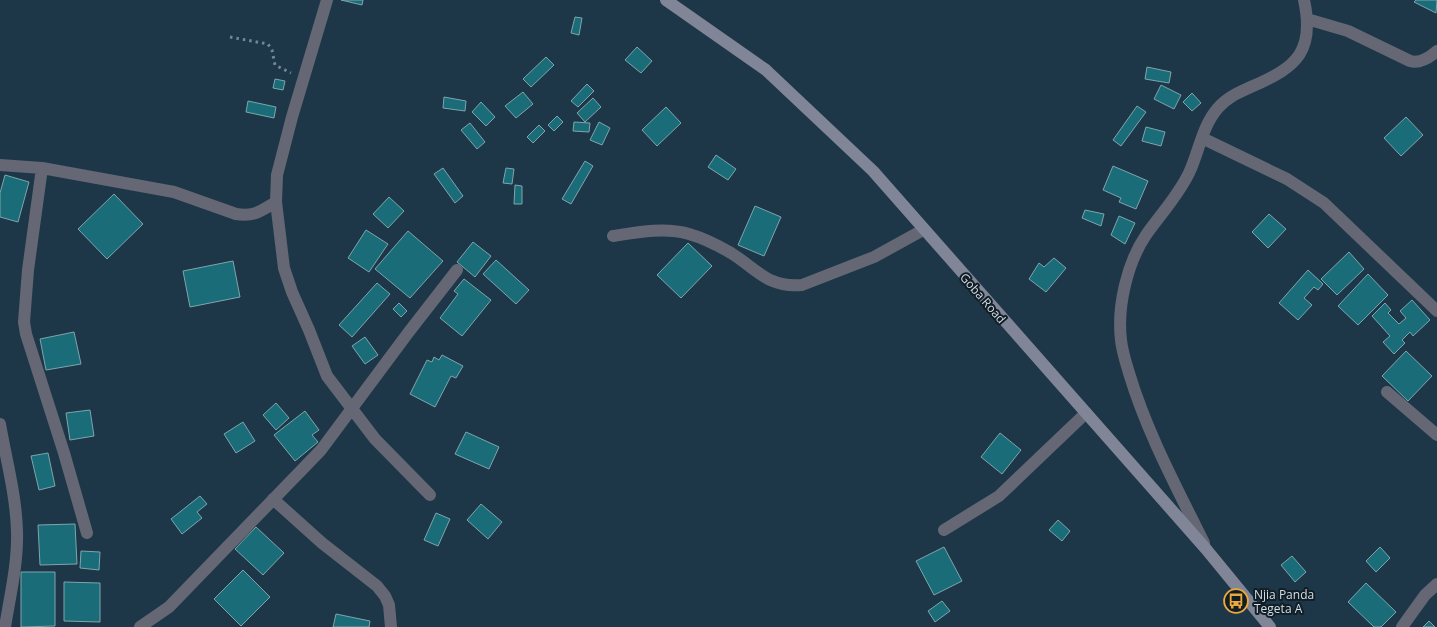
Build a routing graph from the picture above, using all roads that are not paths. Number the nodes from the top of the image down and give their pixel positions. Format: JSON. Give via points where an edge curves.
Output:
{"nodes":[{"id":1,"x":327,"y":0,"type":"edge"},
{"id":2,"x":666,"y":0,"type":"edge"},
{"id":3,"x":1304,"y":0,"type":"edge"},
{"id":4,"x":1308,"y":19,"type":"junction"},
{"id":5,"x":1437,"y":51,"type":"edge"},
{"id":6,"x":1202,"y":138,"type":"junction"},
{"id":7,"x":0,"y":165,"type":"edge"},
{"id":8,"x":42,"y":168,"type":"junction"},
{"id":9,"x":276,"y":202,"type":"junction"},
{"id":10,"x":923,"y":230,"type":"junction"},
{"id":11,"x":613,"y":236,"type":"dead end"},
{"id":12,"x":457,"y":270,"type":"dead end"},
{"id":13,"x":1437,"y":311,"type":"edge"},
{"id":14,"x":1387,"y":392,"type":"dead end"},
{"id":15,"x":352,"y":410,"type":"junction"},
{"id":16,"x":1086,"y":413,"type":"junction"},
{"id":17,"x":0,"y":424,"type":"edge"},
{"id":18,"x":1437,"y":435,"type":"edge"},
{"id":19,"x":430,"y":495,"type":"dead end"},
{"id":20,"x":273,"y":499,"type":"junction"},
{"id":21,"x":944,"y":530,"type":"dead end"},
{"id":22,"x":87,"y":533,"type":"dead end"},
{"id":23,"x":1206,"y":549,"type":"junction"},
{"id":24,"x":1437,"y":584,"type":"edge"},
{"id":25,"x":1267,"y":626,"type":"edge"},
{"id":26,"x":5,"y":627,"type":"edge"},
{"id":27,"x":140,"y":627,"type":"edge"},
{"id":28,"x":390,"y":627,"type":"edge"},
{"id":29,"x":1402,"y":627,"type":"edge"}],
"edges":[{"from":1,"to":9,"type":"street","via":[[277,174]]},
{"from":2,"to":10,"type":"main road","name":"Goba Road","via":[[766,70],[873,171]]},
{"from":3,"to":4,"type":"street"},
{"from":4,"to":5,"type":"street","via":[[1348,31],[1410,61],[1418,62]]},
{"from":4,"to":6,"type":"street","via":[[1302,51],[1297,59],[1278,75],[1223,102],[1213,114]]},
{"from":6,"to":13,"type":"street","via":[[1287,179],[1324,203]]},
{"from":6,"to":23,"type":"street","via":[[1181,188],[1134,256],[1126,284],[1120,330],[1135,394]]},
{"from":7,"to":8,"type":"street"},
{"from":8,"to":9,"type":"street","via":[[174,192],[246,216]]},
{"from":8,"to":22,"type":"street","via":[[24,322]]},
{"from":9,"to":15,"type":"street","via":[[284,268],[292,292],[327,376]]},
{"from":10,"to":11,"type":"street","via":[[874,257],[802,285],[791,286],[772,281],[730,252],[689,234],[666,231]]},
{"from":10,"to":16,"type":"main road","name":"Goba Road"},
{"from":12,"to":15,"type":"street"},
{"from":14,"to":18,"type":"street"},
{"from":15,"to":19,"type":"street","via":[[396,462]]},
{"from":15,"to":20,"type":"street","via":[[322,450]]},
{"from":16,"to":21,"type":"street","via":[[999,496]]},
{"from":16,"to":23,"type":"main road","name":"Goba Road"},
{"from":17,"to":26,"type":"street","via":[[17,532]]},
{"from":20,"to":27,"type":"street","via":[[169,606]]},
{"from":20,"to":28,"type":"street","via":[[377,586],[389,605]]},
{"from":23,"to":25,"type":"main road","name":"Goba Road"},
{"from":24,"to":29,"type":"street"}]}
